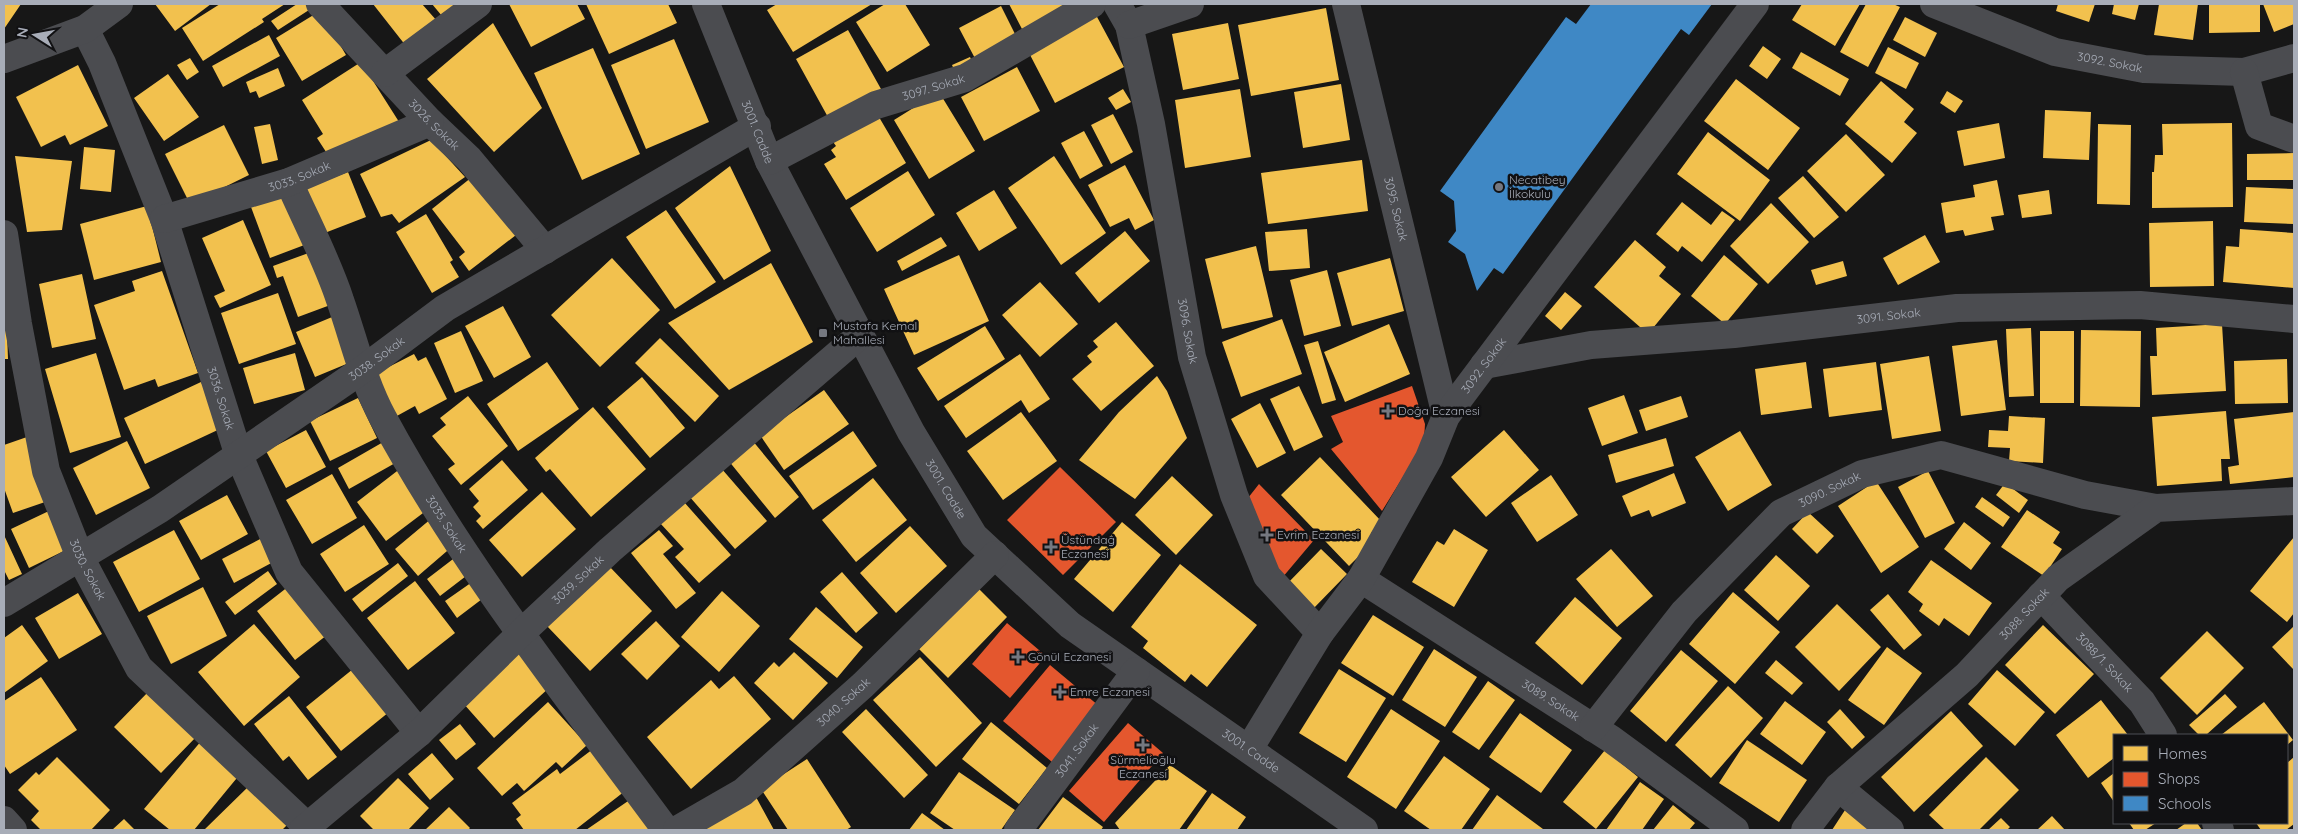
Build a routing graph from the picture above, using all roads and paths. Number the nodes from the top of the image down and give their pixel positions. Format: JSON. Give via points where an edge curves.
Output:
{"nodes":[{"id":1,"x":118,"y":4,"type":"edge"},
{"id":2,"x":320,"y":4,"type":"edge"},
{"id":3,"x":478,"y":4,"type":"edge"},
{"id":4,"x":706,"y":4,"type":"edge"},
{"id":5,"x":1092,"y":4,"type":"edge"},
{"id":6,"x":1190,"y":4,"type":"edge"},
{"id":7,"x":1346,"y":4,"type":"edge"},
{"id":8,"x":1756,"y":4,"type":"edge"},
{"id":9,"x":1934,"y":4,"type":"edge"},
{"id":10,"x":1123,"y":14,"type":"edge"},
{"id":11,"x":85,"y":29,"type":"junction"},
{"id":12,"x":2294,"y":58,"type":"edge"},
{"id":13,"x":4,"y":59,"type":"edge"},
{"id":14,"x":385,"y":72,"type":"junction"},
{"id":15,"x":2244,"y":72,"type":"junction"},
{"id":16,"x":430,"y":122,"type":"junction"},
{"id":17,"x":757,"y":126,"type":"junction"},
{"id":18,"x":2294,"y":139,"type":"edge"},
{"id":19,"x":770,"y":161,"type":"junction"},
{"id":20,"x":289,"y":182,"type":"junction"},
{"id":21,"x":164,"y":219,"type":"junction"},
{"id":22,"x":4,"y":234,"type":"edge"},
{"id":23,"x":544,"y":250,"type":"junction"},
{"id":24,"x":2294,"y":319,"type":"edge"},
{"id":25,"x":860,"y":334,"type":"junction"},
{"id":26,"x":1484,"y":365,"type":"junction"},
{"id":27,"x":362,"y":370,"type":"junction"},
{"id":28,"x":1446,"y":416,"type":"junction"},
{"id":29,"x":238,"y":453,"type":"junction"},
{"id":30,"x":2294,"y":500,"type":"edge"},
{"id":31,"x":2156,"y":508,"type":"junction"},
{"id":32,"x":995,"y":555,"type":"junction"},
{"id":33,"x":80,"y":557,"type":"junction"},
{"id":34,"x":1361,"y":580,"type":"junction"},
{"id":35,"x":2041,"y":596,"type":"junction"},
{"id":36,"x":4,"y":603,"type":"edge"},
{"id":37,"x":521,"y":633,"type":"junction"},
{"id":38,"x":1320,"y":633,"type":"junction"},
{"id":39,"x":1136,"y":671,"type":"junction"},
{"id":40,"x":1594,"y":728,"type":"junction"},
{"id":41,"x":419,"y":734,"type":"junction"},
{"id":42,"x":2162,"y":734,"type":"edge"},
{"id":43,"x":1249,"y":749,"type":"junction"},
{"id":44,"x":1838,"y":787,"type":"junction"},
{"id":45,"x":4,"y":820,"type":"edge"},
{"id":46,"x":307,"y":829,"type":"edge"},
{"id":47,"x":13,"y":830,"type":"edge"},
{"id":48,"x":666,"y":830,"type":"edge"},
{"id":49,"x":677,"y":830,"type":"edge"},
{"id":50,"x":1018,"y":830,"type":"edge"},
{"id":51,"x":1364,"y":830,"type":"edge"},
{"id":52,"x":1735,"y":830,"type":"edge"},
{"id":53,"x":1805,"y":830,"type":"edge"},
{"id":54,"x":1890,"y":830,"type":"edge"}],
"edges":[{"from":1,"to":11,"type":"street"},
{"from":2,"to":14,"type":"street","name":"3026. Sokak"},
{"from":3,"to":14,"type":"street"},
{"from":4,"to":17,"type":"street","name":"3001. Cadde"},
{"from":5,"to":19,"type":"street","name":"3097. Sokak","via":[[965,78],[876,105]]},
{"from":6,"to":10,"type":"street"},
{"from":7,"to":28,"type":"street","name":"3095. Sokak"},
{"from":8,"to":26,"type":"street","name":"3092. Sokak"},
{"from":9,"to":15,"type":"street","name":"3092. Sokak","via":[[2055,52],[2144,69]]},
{"from":10,"to":38,"type":"street","name":"3096. Sokak","via":[[1151,124],[1192,357],[1234,496],[1267,576]]},
{"from":11,"to":13,"type":"street"},
{"from":11,"to":21,"type":"street","name":"3036. Sokak","via":[[102,63]]},
{"from":12,"to":15,"type":"street","name":"3092. Sokak"},
{"from":14,"to":16,"type":"street","name":"3026. Sokak"},
{"from":15,"to":18,"type":"street","via":[[2259,126]]},
{"from":16,"to":20,"type":"street","name":"3033. Sokak"},
{"from":16,"to":23,"type":"street","name":"3026. Sokak","via":[[469,159]]},
{"from":17,"to":19,"type":"street","name":"3001. Cadde"},
{"from":17,"to":23,"type":"street","name":"3038. Sokak"},
{"from":19,"to":25,"type":"street","name":"3001. Cadde"},
{"from":20,"to":21,"type":"street","name":"3033. Sokak"},
{"from":20,"to":27,"type":"street","name":"3035. Sokak","via":[[340,298]]},
{"from":21,"to":29,"type":"street","name":"3036. Sokak"},
{"from":22,"to":33,"type":"street","name":"3030. Sokak","via":[[46,470]]},
{"from":23,"to":27,"type":"street","name":"3038. Sokak","via":[[445,308]]},
{"from":24,"to":26,"type":"street","name":"3091. Sokak","via":[[2140,305],[1957,308],[1734,334],[1591,345]]},
{"from":25,"to":32,"type":"street","name":"3001. Cadde","via":[[911,432],[974,536]]},
{"from":25,"to":37,"type":"street","name":"3039. Sokak","via":[[610,550]]},
{"from":26,"to":28,"type":"street","name":"3092. Sokak"},
{"from":27,"to":29,"type":"street","name":"3038. Sokak"},
{"from":27,"to":37,"type":"street","name":"3035. Sokak","via":[[382,416],[431,501]]},
{"from":28,"to":34,"type":"street","name":"3092. Sokak","via":[[1429,458]]},
{"from":29,"to":33,"type":"street","name":"3038. Sokak","via":[[160,509]]},
{"from":29,"to":41,"type":"street","name":"3036. Sokak","via":[[289,572]]},
{"from":30,"to":31,"type":"street"},
{"from":31,"to":35,"type":"street","name":"3088. Sokak","via":[[2058,578]]},
{"from":31,"to":40,"type":"street","name":"3090. Sokak","via":[[2085,496],[1941,455],[1862,474],[1781,513],[1684,612]]},
{"from":32,"to":39,"type":"street","name":"3001. Cadde","via":[[1070,625]]},
{"from":32,"to":49,"type":"street","name":"3040. Sokak","via":[[863,685],[743,792]]},
{"from":33,"to":36,"type":"street","name":"3038. Sokak"},
{"from":33,"to":46,"type":"street","name":"3030. Sokak","via":[[139,668]]},
{"from":34,"to":38,"type":"street","name":"3092. Sokak"},
{"from":34,"to":40,"type":"street","name":"3089. Sokak"},
{"from":35,"to":42,"type":"street","name":"3088/1. Sokak","via":[[2142,702]]},
{"from":35,"to":44,"type":"street","name":"3088. Sokak","via":[[1967,675]]},
{"from":37,"to":41,"type":"street","name":"3039. Sokak"},
{"from":37,"to":48,"type":"street","name":"3035. Sokak"},
{"from":38,"to":43,"type":"street","name":"3092. Sokak"},
{"from":39,"to":43,"type":"street","name":"3001. Cadde"},
{"from":39,"to":50,"type":"street","name":"3041. Sokak"},
{"from":40,"to":52,"type":"street","name":"3089. Sokak"},
{"from":41,"to":46,"type":"street","name":"3039. Sokak"},
{"from":43,"to":51,"type":"street","name":"3001. Cadde"},
{"from":44,"to":53,"type":"street","name":"3088. Sokak"},
{"from":44,"to":54,"type":"street"},
{"from":45,"to":47,"type":"street"}]}
